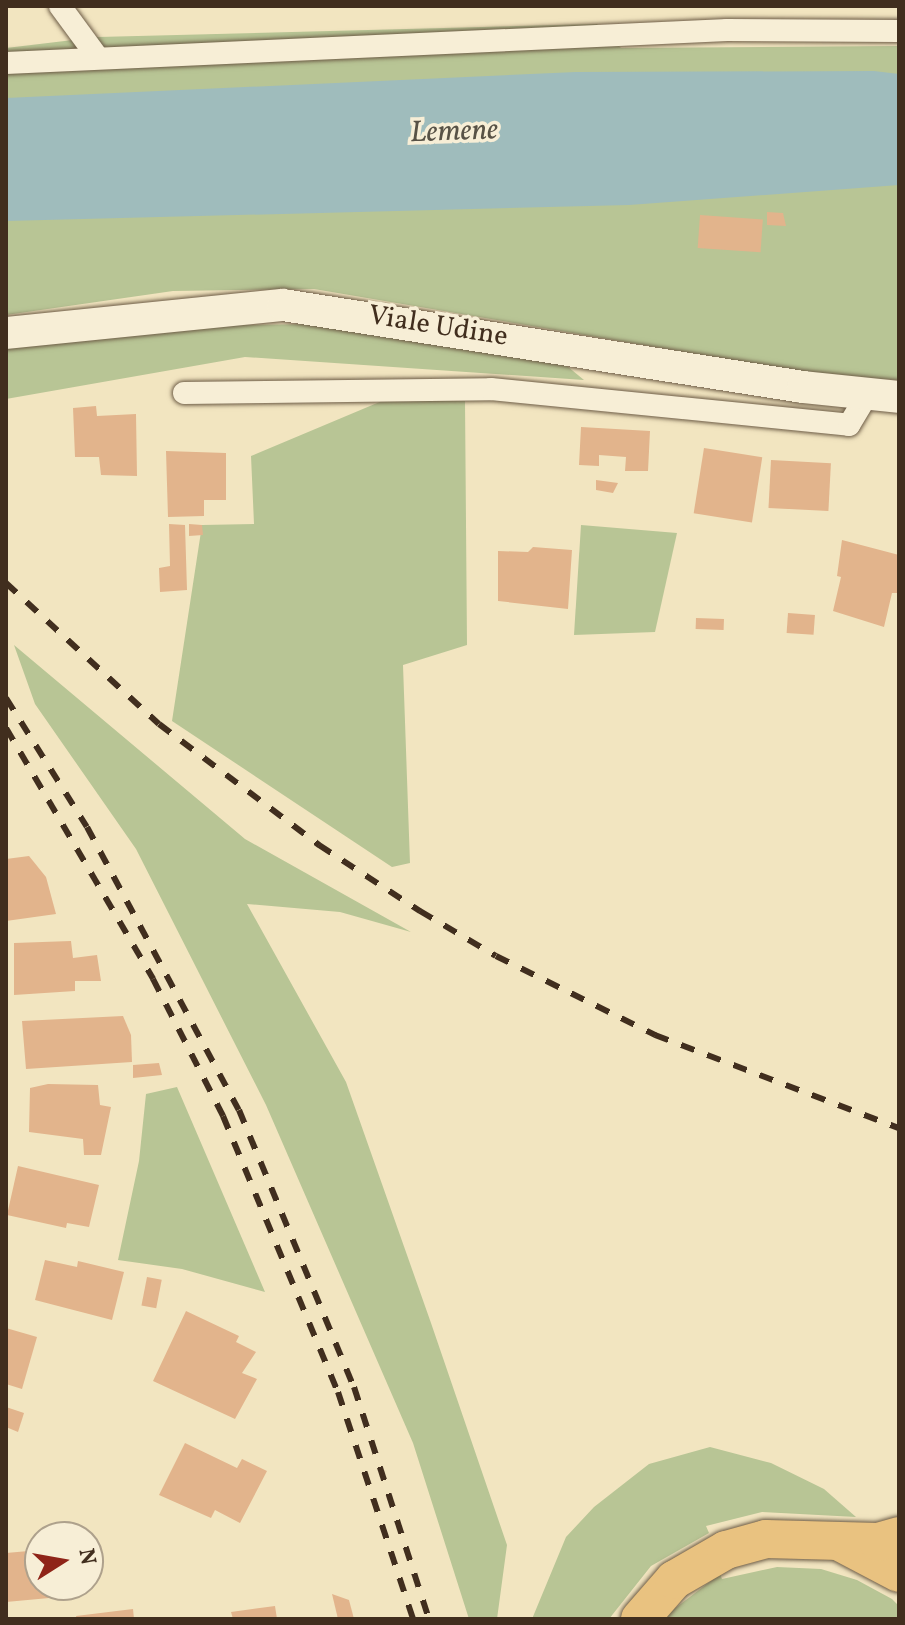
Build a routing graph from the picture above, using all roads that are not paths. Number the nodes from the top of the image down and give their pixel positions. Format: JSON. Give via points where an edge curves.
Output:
{"nodes":[{"id":1,"x":60,"y":6,"type":"edge"},
{"id":2,"x":899,"y":31,"type":"edge"},
{"id":3,"x":96,"y":55,"type":"junction"},
{"id":4,"x":6,"y":63,"type":"edge"},
{"id":5,"x":6,"y":333,"type":"edge"},
{"id":6,"x":184,"y":393,"type":"dead end"},
{"id":7,"x":877,"y":398,"type":"edge"},
{"id":8,"x":899,"y":414,"type":"edge"},
{"id":9,"x":899,"y":1536,"type":"edge"},
{"id":10,"x":839,"y":1542,"type":"junction"},
{"id":11,"x":899,"y":1573,"type":"edge"},
{"id":12,"x":640,"y":1619,"type":"edge"}],
"edges":[{"from":1,"to":3,"type":"street"},
{"from":2,"to":3,"type":"street","via":[[727,30]]},
{"from":3,"to":4,"type":"street"},
{"from":5,"to":7,"type":"main road","name":"Viale Udine","via":[[283,305]]},
{"from":6,"to":7,"type":"street","name":"Viale Udine","via":[[491,389],[849,425]]},
{"from":7,"to":8,"type":"main road","name":"Viale Udine"},
{"from":9,"to":10,"type":"highway"},
{"from":10,"to":11,"type":"highway"},
{"from":10,"to":12,"type":"highway","via":[[766,1539],[726,1550],[674,1580]]}]}
